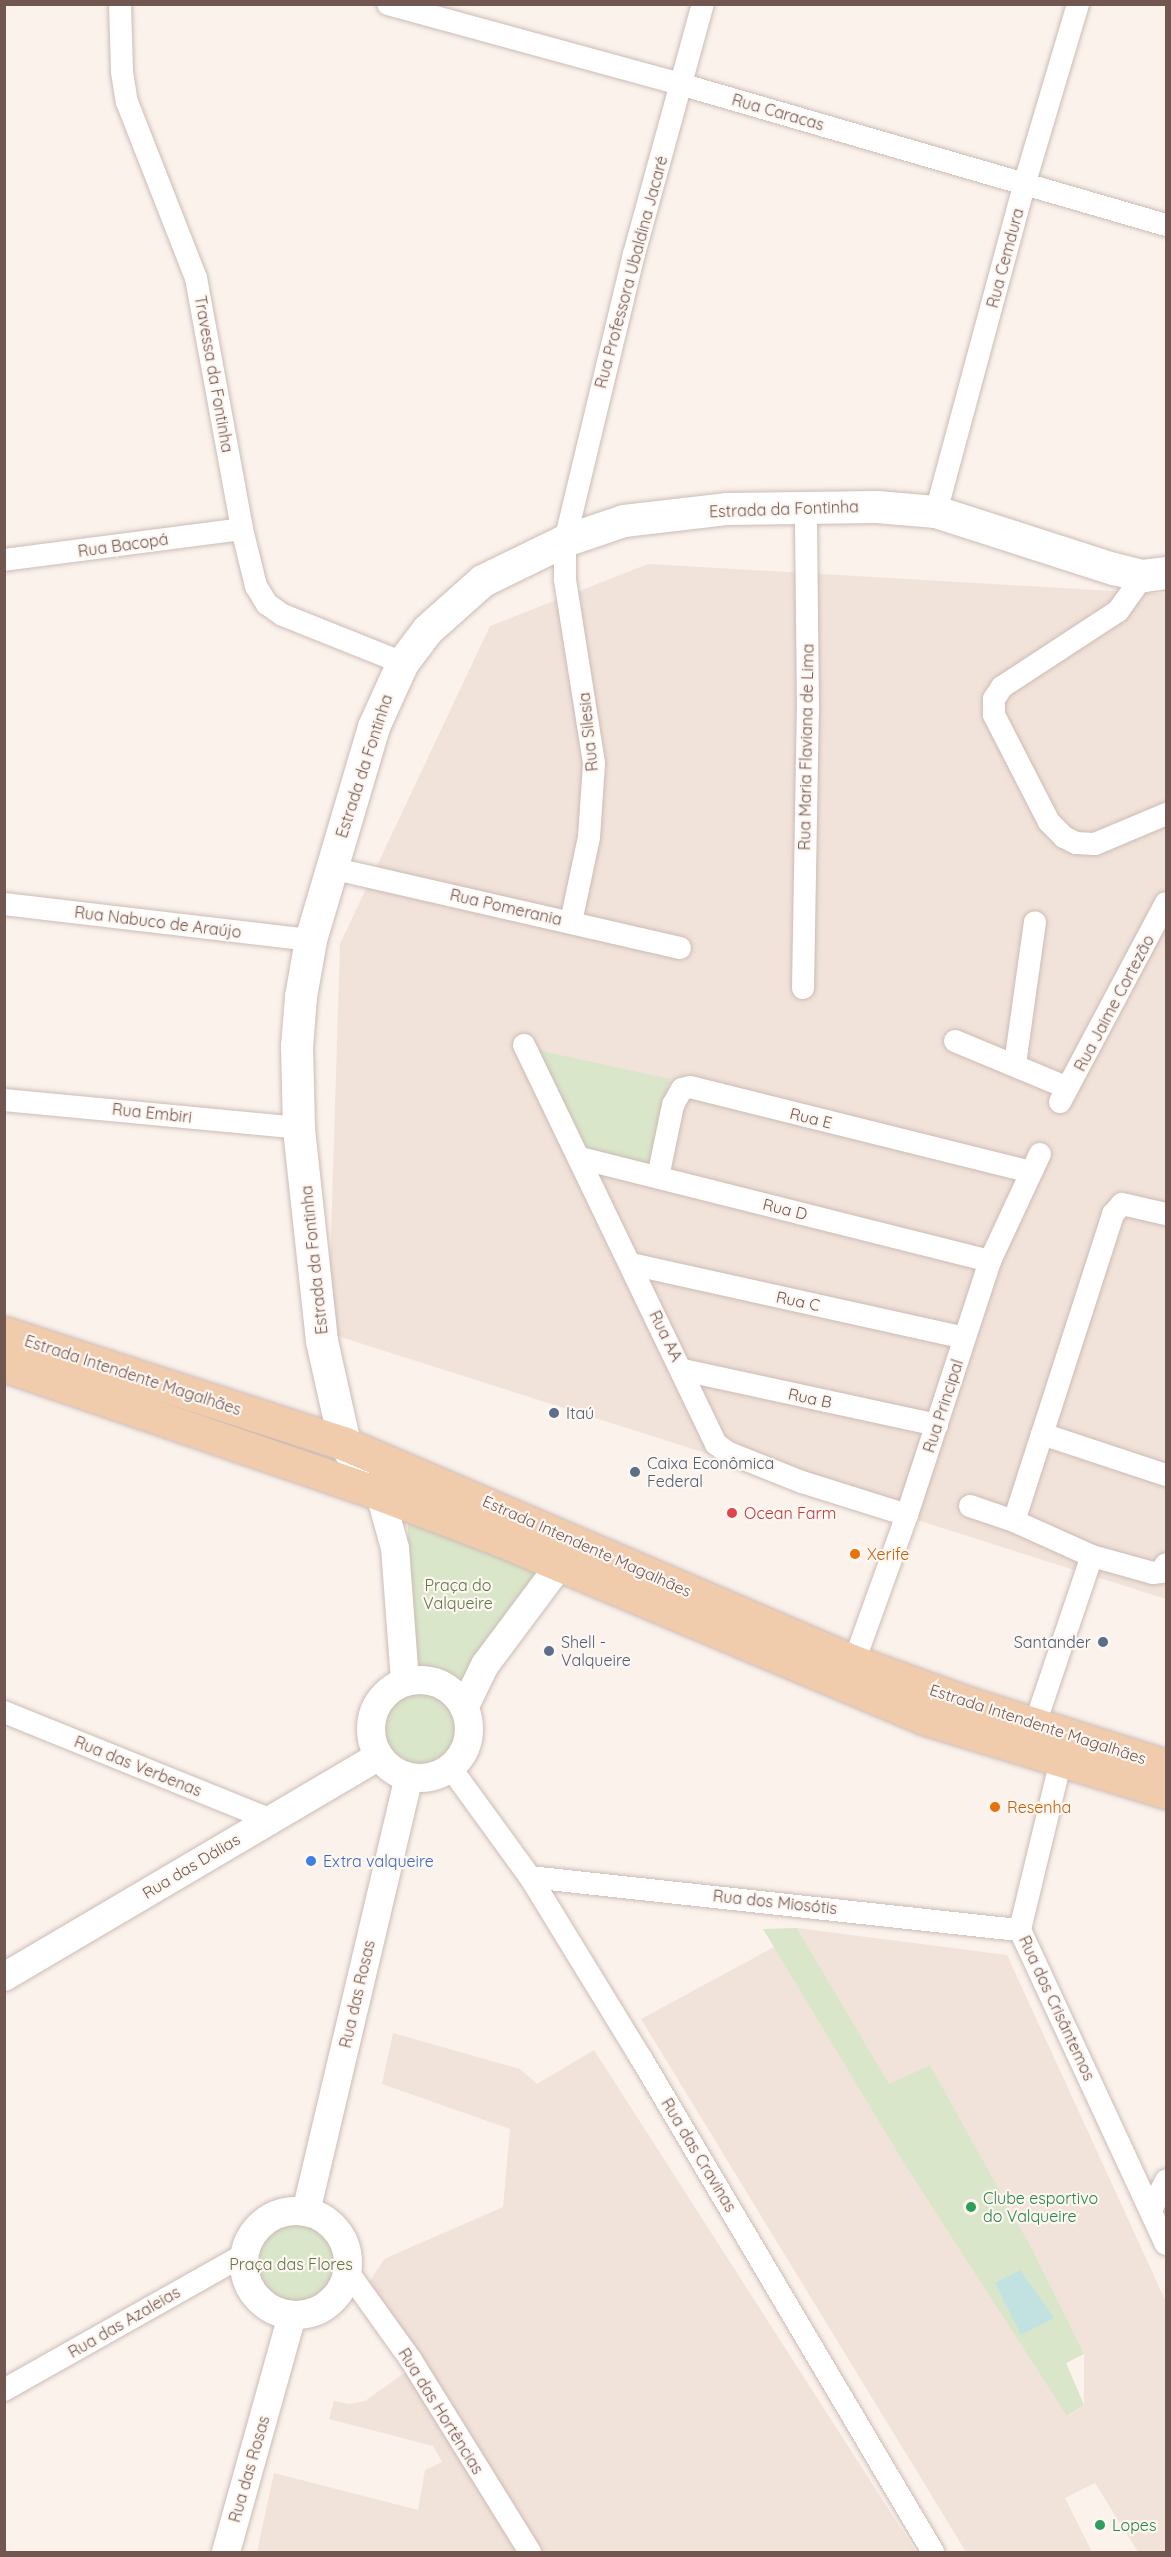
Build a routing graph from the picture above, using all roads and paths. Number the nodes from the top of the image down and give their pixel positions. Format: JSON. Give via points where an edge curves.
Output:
{"nodes":[{"id":1,"x":120,"y":4,"type":"edge"},
{"id":2,"x":388,"y":4,"type":"edge"},
{"id":3,"x":703,"y":4,"type":"edge"},
{"id":4,"x":1078,"y":4,"type":"edge"},
{"id":5,"x":681,"y":84,"type":"junction"},
{"id":6,"x":1025,"y":182,"type":"junction"},
{"id":7,"x":1167,"y":225,"type":"edge"},
{"id":8,"x":806,"y":506,"type":"junction"},
{"id":9,"x":936,"y":512,"type":"junction"},
{"id":10,"x":242,"y":529,"type":"junction"},
{"id":11,"x":565,"y":541,"type":"junction"},
{"id":12,"x":4,"y":560,"type":"edge"},
{"id":13,"x":1155,"y":574,"type":"edge"},
{"id":14,"x":403,"y":663,"type":"junction"},
{"id":15,"x":1167,"y":814,"type":"edge"},
{"id":16,"x":332,"y":868,"type":"junction"},
{"id":17,"x":1167,"y":903,"type":"edge"},
{"id":18,"x":4,"y":904,"type":"edge"},
{"id":19,"x":571,"y":922,"type":"junction"},
{"id":20,"x":1035,"y":922,"type":"dead end"},
{"id":21,"x":311,"y":940,"type":"junction"},
{"id":22,"x":680,"y":948,"type":"dead end"},
{"id":23,"x":803,"y":988,"type":"dead end"},
{"id":24,"x":955,"y":1041,"type":"dead end"},
{"id":25,"x":524,"y":1045,"type":"dead end"},
{"id":26,"x":1015,"y":1064,"type":"junction"},
{"id":27,"x":4,"y":1100,"type":"edge"},
{"id":28,"x":299,"y":1128,"type":"junction"},
{"id":29,"x":579,"y":1158,"type":"junction"},
{"id":30,"x":1035,"y":1163,"type":"joint"},
{"id":31,"x":658,"y":1177,"type":"junction"},
{"id":32,"x":1167,"y":1214,"type":"edge"},
{"id":33,"x":990,"y":1261,"type":"junction"},
{"id":34,"x":631,"y":1264,"type":"junction"},
{"id":35,"x":4,"y":1333,"type":"edge"},
{"id":36,"x":964,"y":1338,"type":"junction"},
{"id":37,"x":4,"y":1365,"type":"edge"},
{"id":38,"x":683,"y":1370,"type":"junction"},
{"id":39,"x":937,"y":1425,"type":"junction"},
{"id":40,"x":1042,"y":1434,"type":"junction"},
{"id":41,"x":345,"y":1444,"type":"junction"},
{"id":42,"x":1167,"y":1474,"type":"edge"},
{"id":43,"x":380,"y":1494,"type":"junction"},
{"id":44,"x":970,"y":1506,"type":"dead end"},
{"id":45,"x":907,"y":1515,"type":"junction"},
{"id":46,"x":1014,"y":1521,"type":"junction"},
{"id":47,"x":552,"y":1529,"type":"junction"},
{"id":48,"x":1092,"y":1556,"type":"junction"},
{"id":49,"x":557,"y":1564,"type":"junction"},
{"id":50,"x":1167,"y":1564,"type":"edge"},
{"id":51,"x":854,"y":1662,"type":"junction"},
{"id":52,"x":405,"y":1682,"type":"junction"},
{"id":53,"x":464,"y":1708,"type":"junction"},
{"id":54,"x":4,"y":1712,"type":"edge"},
{"id":55,"x":1035,"y":1724,"type":"junction"},
{"id":56,"x":379,"y":1756,"type":"junction"},
{"id":57,"x":1061,"y":1760,"type":"junction"},
{"id":58,"x":1167,"y":1766,"type":"edge"},
{"id":59,"x":450,"y":1767,"type":"junction"},
{"id":60,"x":409,"y":1777,"type":"junction"},
{"id":61,"x":1167,"y":1792,"type":"edge"},
{"id":62,"x":271,"y":1820,"type":"junction"},
{"id":63,"x":530,"y":1877,"type":"junction"},
{"id":64,"x":1020,"y":1930,"type":"junction"},
{"id":65,"x":4,"y":1977,"type":"edge"},
{"id":66,"x":1167,"y":2181,"type":"edge"},
{"id":67,"x":1151,"y":2210,"type":"junction"},
{"id":68,"x":306,"y":2212,"type":"junction"},
{"id":69,"x":1167,"y":2244,"type":"edge"},
{"id":70,"x":244,"y":2254,"type":"junction"},
{"id":71,"x":348,"y":2272,"type":"junction"},
{"id":72,"x":292,"y":2315,"type":"junction"},
{"id":73,"x":4,"y":2390,"type":"edge"},
{"id":74,"x":226,"y":2553,"type":"edge"},
{"id":75,"x":530,"y":2553,"type":"edge"},
{"id":76,"x":933,"y":2553,"type":"edge"}],
"edges":[{"from":1,"to":10,"type":"street","name":"Travessa da Fontinha","via":[[127,102],[196,278]]},
{"from":2,"to":5,"type":"street","name":"Rua Caracas"},
{"from":3,"to":5,"type":"street","name":"Rua Professora Ubaldina Jacaré"},
{"from":4,"to":6,"type":"street","name":"Rua Cemdura"},
{"from":5,"to":6,"type":"street","name":"Rua Caracas"},
{"from":5,"to":11,"type":"street","name":"Rua Professora Ubaldina Jacaré","via":[[634,254]]},
{"from":6,"to":7,"type":"street","name":"Rua Caracas"},
{"from":6,"to":9,"type":"street","name":"Rua Cemdura"},
{"from":8,"to":9,"type":"main road","name":"Estrada da Fontinha"},
{"from":8,"to":11,"type":"main road","name":"Estrada da Fontinha","via":[[684,512],[624,521]]},
{"from":8,"to":23,"type":"street","name":"Rua Maria Flaviana de Lima","via":[[808,711]]},
{"from":9,"to":13,"type":"main road","name":"Estrada da Fontinha"},
{"from":10,"to":12,"type":"street","name":"Rua Bacopá"},
{"from":10,"to":14,"type":"street","name":"Travessa da Fontinha","via":[[256,586],[267,604],[309,628]]},
{"from":11,"to":14,"type":"main road","name":"Estrada da Fontinha","via":[[483,581],[428,630]]},
{"from":11,"to":19,"type":"street","name":"Rua Silesia","via":[[566,579],[594,763],[589,837]]},
{"from":13,"to":15,"type":"street","via":[[1118,611],[1002,687],[994,699],[994,715],[1050,822],[1064,837],[1076,843],[1095,844]]},
{"from":14,"to":16,"type":"main road","name":"Estrada da Fontinha","via":[[374,727]]},
{"from":16,"to":19,"type":"street","name":"Rua Pomerania"},
{"from":16,"to":21,"type":"main road","name":"Estrada da Fontinha"},
{"from":17,"to":26,"type":"street","name":"Rua Jaime Cortezão","via":[[1064,1095]]},
{"from":18,"to":21,"type":"street","name":"Rua Nabuco de Araújo"},
{"from":19,"to":22,"type":"street","name":"Rua Pomerania"},
{"from":20,"to":26,"type":"street"},
{"from":21,"to":28,"type":"main road","name":"Estrada da Fontinha","via":[[297,1047]]},
{"from":24,"to":26,"type":"street"},
{"from":25,"to":29,"type":"street","name":"Rua AA"},
{"from":27,"to":28,"type":"street","name":"Rua Embiri"},
{"from":28,"to":41,"type":"main road","name":"Estrada da Fontinha","via":[[322,1341]]},
{"from":29,"to":31,"type":"street","name":"Rua D"},
{"from":29,"to":34,"type":"street","name":"Rua AA"},
{"from":30,"to":31,"type":"street","name":"Rua E","via":[[690,1087],[682,1089],[673,1105]]},
{"from":30,"to":33,"type":"street","name":"Rua Principal"},
{"from":31,"to":33,"type":"street","name":"Rua D"},
{"from":32,"to":40,"type":"street","via":[[1122,1204],[1113,1214]]},
{"from":33,"to":36,"type":"street","name":"Rua Principal"},
{"from":34,"to":36,"type":"street","name":"Rua C"},
{"from":34,"to":38,"type":"street","name":"Rua AA"},
{"from":35,"to":41,"type":"main road","name":"Estrada Intendente Magalhães"},
{"from":36,"to":39,"type":"street","name":"Rua Principal"},
{"from":37,"to":43,"type":"main road","name":"Estrada Intendente Magalhães"},
{"from":38,"to":39,"type":"street","name":"Rua B"},
{"from":38,"to":45,"type":"street","name":"Rua AA","via":[[706,1426],[716,1444],[729,1453]]},
{"from":39,"to":45,"type":"street","name":"Rua Principal"},
{"from":40,"to":42,"type":"street"},
{"from":40,"to":46,"type":"street"},
{"from":41,"to":43,"type":"main road","name":"Estrada da Fontinha"},
{"from":41,"to":47,"type":"main road","name":"Estrada Intendente Magalhães"},
{"from":43,"to":49,"type":"main road","name":"Estrada Intendente Magalhães"},
{"from":43,"to":52,"type":"street","via":[[395,1548]]},
{"from":44,"to":46,"type":"street"},
{"from":45,"to":51,"type":"street","name":"Rua Principal"},
{"from":46,"to":48,"type":"street"},
{"from":47,"to":49,"type":"street"},
{"from":47,"to":51,"type":"main road","name":"Estrada Intendente Magalhães"},
{"from":48,"to":50,"type":"street","via":[[1153,1573],[1161,1572]]},
{"from":48,"to":55,"type":"street"},
{"from":49,"to":53,"type":"street","via":[[485,1665]]},
{"from":49,"to":57,"type":"main road","name":"Estrada Intendente Magalhães","via":[[890,1705]]},
{"from":51,"to":55,"type":"main road","name":"Estrada Intendente Magalhães"},
{"from":52,"to":53,"type":"street","via":[[433,1682],[446,1687]]},
{"from":52,"to":56,"type":"street","via":[[388,1692],[376,1706],[370,1732]]},
{"from":53,"to":59,"type":"street","via":[[468,1721],[466,1747]]},
{"from":54,"to":62,"type":"street","name":"Rua das Verbenas"},
{"from":55,"to":58,"type":"main road","name":"Estrada Intendente Magalhães"},
{"from":56,"to":60,"type":"street","via":[[397,1773]]},
{"from":56,"to":62,"type":"street","name":"Rua das Dálias"},
{"from":57,"to":61,"type":"main road","name":"Estrada Intendente Magalhães"},
{"from":57,"to":64,"type":"street","name":"Rua dos Crisântemos"},
{"from":59,"to":60,"type":"street","via":[[431,1776]]},
{"from":59,"to":63,"type":"street","name":"Rua das Cravinas"},
{"from":60,"to":68,"type":"street","name":"Rua das Rosas"},
{"from":62,"to":65,"type":"street","name":"Rua das Dálias"},
{"from":63,"to":64,"type":"street","name":"Rua dos Miosótis"},
{"from":63,"to":76,"type":"street","name":"Rua das Cravinas"},
{"from":64,"to":67,"type":"street","name":"Rua dos Crisântemos"},
{"from":66,"to":67,"type":"street"},
{"from":67,"to":69,"type":"street","name":"Rua dos Crisântemos"},
{"from":68,"to":70,"type":"street","via":[[285,2212],[266,2221],[252,2235]]},
{"from":68,"to":71,"type":"street","via":[[327,2222],[343,2241]]},
{"from":70,"to":72,"type":"street","via":[[244,2272],[260,2302]]},
{"from":70,"to":73,"type":"street","name":"Rua das Azaleias"},
{"from":71,"to":72,"type":"street","via":[[341,2291],[328,2305],[311,2313]]},
{"from":71,"to":75,"type":"street","name":"Rua das Hortências","via":[[411,2360]]},
{"from":72,"to":74,"type":"street","name":"Rua das Rosas"}]}
